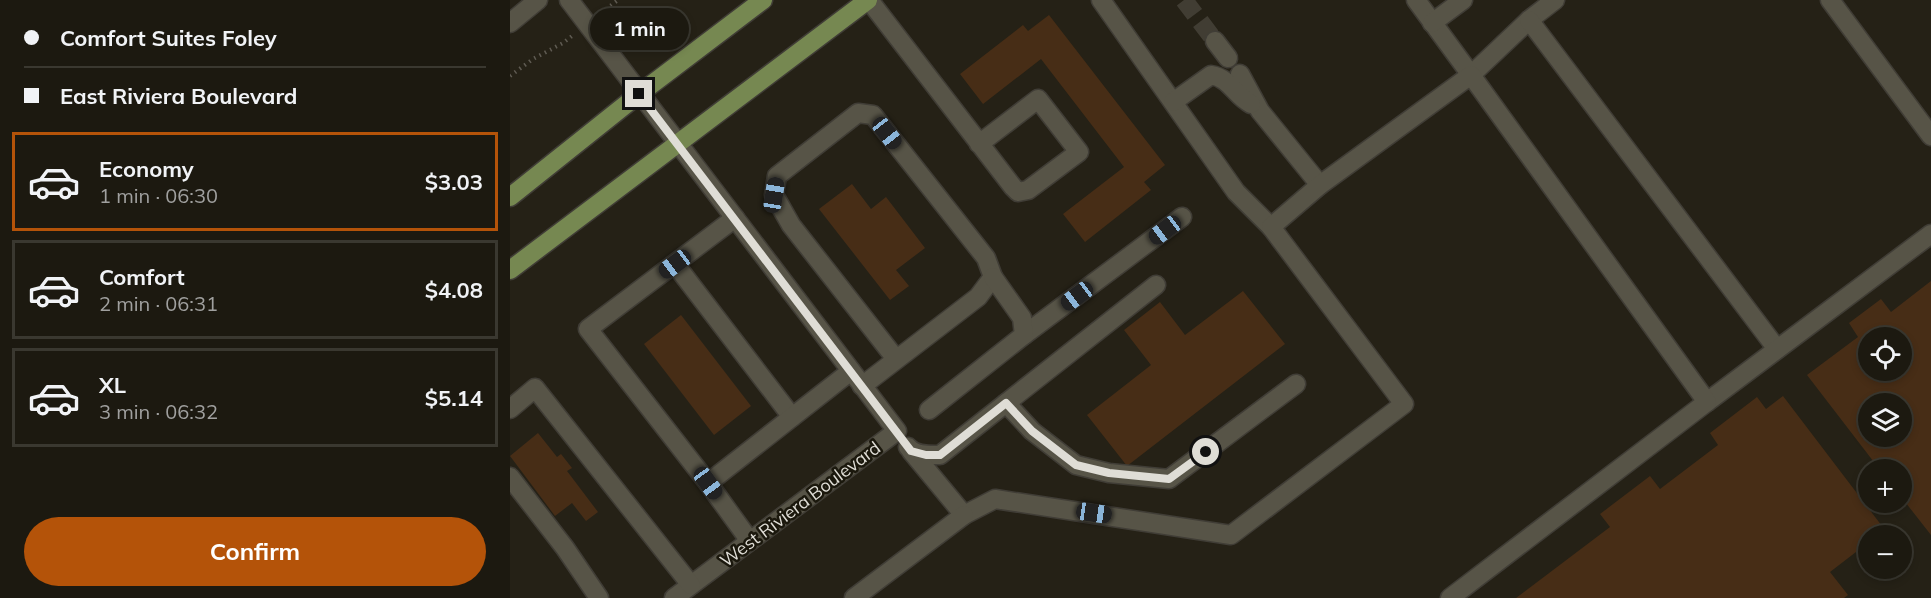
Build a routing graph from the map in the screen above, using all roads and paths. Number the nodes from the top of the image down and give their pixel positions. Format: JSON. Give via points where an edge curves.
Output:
{"nodes":[{"id":1,"x":538,"y":0,"type":"edge"},
{"id":2,"x":569,"y":0,"type":"edge"},
{"id":3,"x":618,"y":0,"type":"edge"},
{"id":4,"x":763,"y":0,"type":"edge"},
{"id":5,"x":868,"y":0,"type":"edge"},
{"id":6,"x":1101,"y":0,"type":"edge"},
{"id":7,"x":1416,"y":0,"type":"edge"},
{"id":8,"x":1463,"y":0,"type":"edge"},
{"id":9,"x":1555,"y":0,"type":"edge"},
{"id":10,"x":1830,"y":0,"type":"edge"},
{"id":11,"x":1529,"y":20,"type":"junction"},
{"id":12,"x":1432,"y":22,"type":"junction"},
{"id":13,"x":510,"y":23,"type":"edge"},
{"id":14,"x":587,"y":24,"type":"junction"},
{"id":15,"x":1215,"y":41,"type":"tunnel mouth"},
{"id":16,"x":1228,"y":58,"type":"dead end"},
{"id":17,"x":1240,"y":74,"type":"dead end"},
{"id":18,"x":1471,"y":75,"type":"junction"},
{"id":19,"x":510,"y":76,"type":"edge"},
{"id":20,"x":639,"y":94,"type":"junction"},
{"id":21,"x":1173,"y":102,"type":"junction"},
{"id":22,"x":1257,"y":106,"type":"junction"},
{"id":23,"x":1931,"y":136,"type":"edge"},
{"id":24,"x":679,"y":144,"type":"junction"},
{"id":25,"x":979,"y":144,"type":"junction"},
{"id":26,"x":1320,"y":184,"type":"junction"},
{"id":27,"x":510,"y":197,"type":"edge"},
{"id":28,"x":1182,"y":217,"type":"dead end"},
{"id":29,"x":735,"y":218,"type":"junction"},
{"id":30,"x":1271,"y":227,"type":"junction"},
{"id":31,"x":1931,"y":234,"type":"edge"},
{"id":32,"x":675,"y":264,"type":"junction"},
{"id":33,"x":510,"y":270,"type":"edge"},
{"id":34,"x":993,"y":278,"type":"junction"},
{"id":35,"x":1156,"y":285,"type":"dead end"},
{"id":36,"x":1024,"y":335,"type":"junction"},
{"id":37,"x":1778,"y":349,"type":"junction"},
{"id":38,"x":896,"y":359,"type":"junction"},
{"id":39,"x":857,"y":378,"type":"junction"},
{"id":40,"x":1296,"y":384,"type":"dead end"},
{"id":41,"x":1707,"y":402,"type":"junction"},
{"id":42,"x":1006,"y":403,"type":"junction"},
{"id":43,"x":510,"y":409,"type":"edge"},
{"id":44,"x":929,"y":410,"type":"dead end"},
{"id":45,"x":792,"y":417,"type":"junction"},
{"id":46,"x":897,"y":431,"type":"junction"},
{"id":47,"x":911,"y":451,"type":"junction"},
{"id":48,"x":510,"y":477,"type":"edge"},
{"id":49,"x":708,"y":483,"type":"junction"},
{"id":50,"x":964,"y":514,"type":"junction"},
{"id":51,"x":750,"y":541,"type":"junction"},
{"id":52,"x":681,"y":594,"type":"edge"},
{"id":53,"x":599,"y":598,"type":"edge"},
{"id":54,"x":854,"y":598,"type":"edge"},
{"id":55,"x":1450,"y":598,"type":"edge"}],
"edges":[{"from":1,"to":13,"type":"street"},
{"from":2,"to":14,"type":"street","name":"West Riviera Boulevard"},
{"from":3,"to":14,"type":"path"},
{"from":4,"to":20,"type":"main road"},
{"from":5,"to":24,"type":"main road"},
{"from":5,"to":25,"type":"street"},
{"from":6,"to":21,"type":"street"},
{"from":7,"to":12,"type":"street"},
{"from":8,"to":12,"type":"street"},
{"from":9,"to":11,"type":"street"},
{"from":10,"to":23,"type":"street"},
{"from":11,"to":18,"type":"street"},
{"from":11,"to":37,"type":"street"},
{"from":12,"to":18,"type":"street"},
{"from":14,"to":19,"type":"path"},
{"from":14,"to":20,"type":"street","name":"West Riviera Boulevard"},
{"from":15,"to":16,"type":"street"},
{"from":17,"to":22,"type":"street"},
{"from":18,"to":26,"type":"street"},
{"from":18,"to":41,"type":"street"},
{"from":20,"to":24,"type":"street","name":"West Riviera Boulevard"},
{"from":20,"to":27,"type":"main road"},
{"from":21,"to":22,"type":"street","via":[[1211,75],[1225,80],[1241,99]]},
{"from":21,"to":30,"type":"street","via":[[1236,192]]},
{"from":22,"to":26,"type":"street"},
{"from":24,"to":29,"type":"street","name":"West Riviera Boulevard"},
{"from":24,"to":33,"type":"main road"},
{"from":25,"to":25,"type":"street","via":[[1018,192],[1028,190],[1079,152],[1038,99]]},
{"from":26,"to":30,"type":"street"},
{"from":28,"to":36,"type":"street"},
{"from":29,"to":32,"type":"street"},
{"from":29,"to":39,"type":"street","name":"West Riviera Boulevard"},
{"from":30,"to":50,"type":"street","via":[[1404,404],[1231,535],[995,499]]},
{"from":31,"to":37,"type":"street"},
{"from":32,"to":45,"type":"street"},
{"from":32,"to":49,"type":"street","via":[[588,329]]},
{"from":34,"to":36,"type":"street","via":[[1022,318]]},
{"from":34,"to":38,"type":"street","via":[[978,297]]},
{"from":34,"to":38,"type":"street","via":[[986,258],[873,115],[858,113],[777,177],[774,195],[791,225]]},
{"from":35,"to":42,"type":"street"},
{"from":36,"to":44,"type":"street"},
{"from":37,"to":41,"type":"street"},
{"from":38,"to":39,"type":"street"},
{"from":39,"to":45,"type":"street"},
{"from":39,"to":46,"type":"street","name":"West Riviera Boulevard"},
{"from":40,"to":42,"type":"street","via":[[1169,479],[1076,465],[1032,431]]},
{"from":41,"to":55,"type":"street"},
{"from":42,"to":47,"type":"street","via":[[940,455]]},
{"from":43,"to":52,"type":"street","via":[[535,388]]},
{"from":45,"to":49,"type":"street"},
{"from":46,"to":47,"type":"street"},
{"from":46,"to":51,"type":"street","name":"West Riviera Boulevard"},
{"from":47,"to":50,"type":"street"},
{"from":48,"to":53,"type":"street"},
{"from":49,"to":51,"type":"street"},
{"from":50,"to":54,"type":"street"},
{"from":51,"to":52,"type":"street","name":"West Riviera Boulevard"}]}
